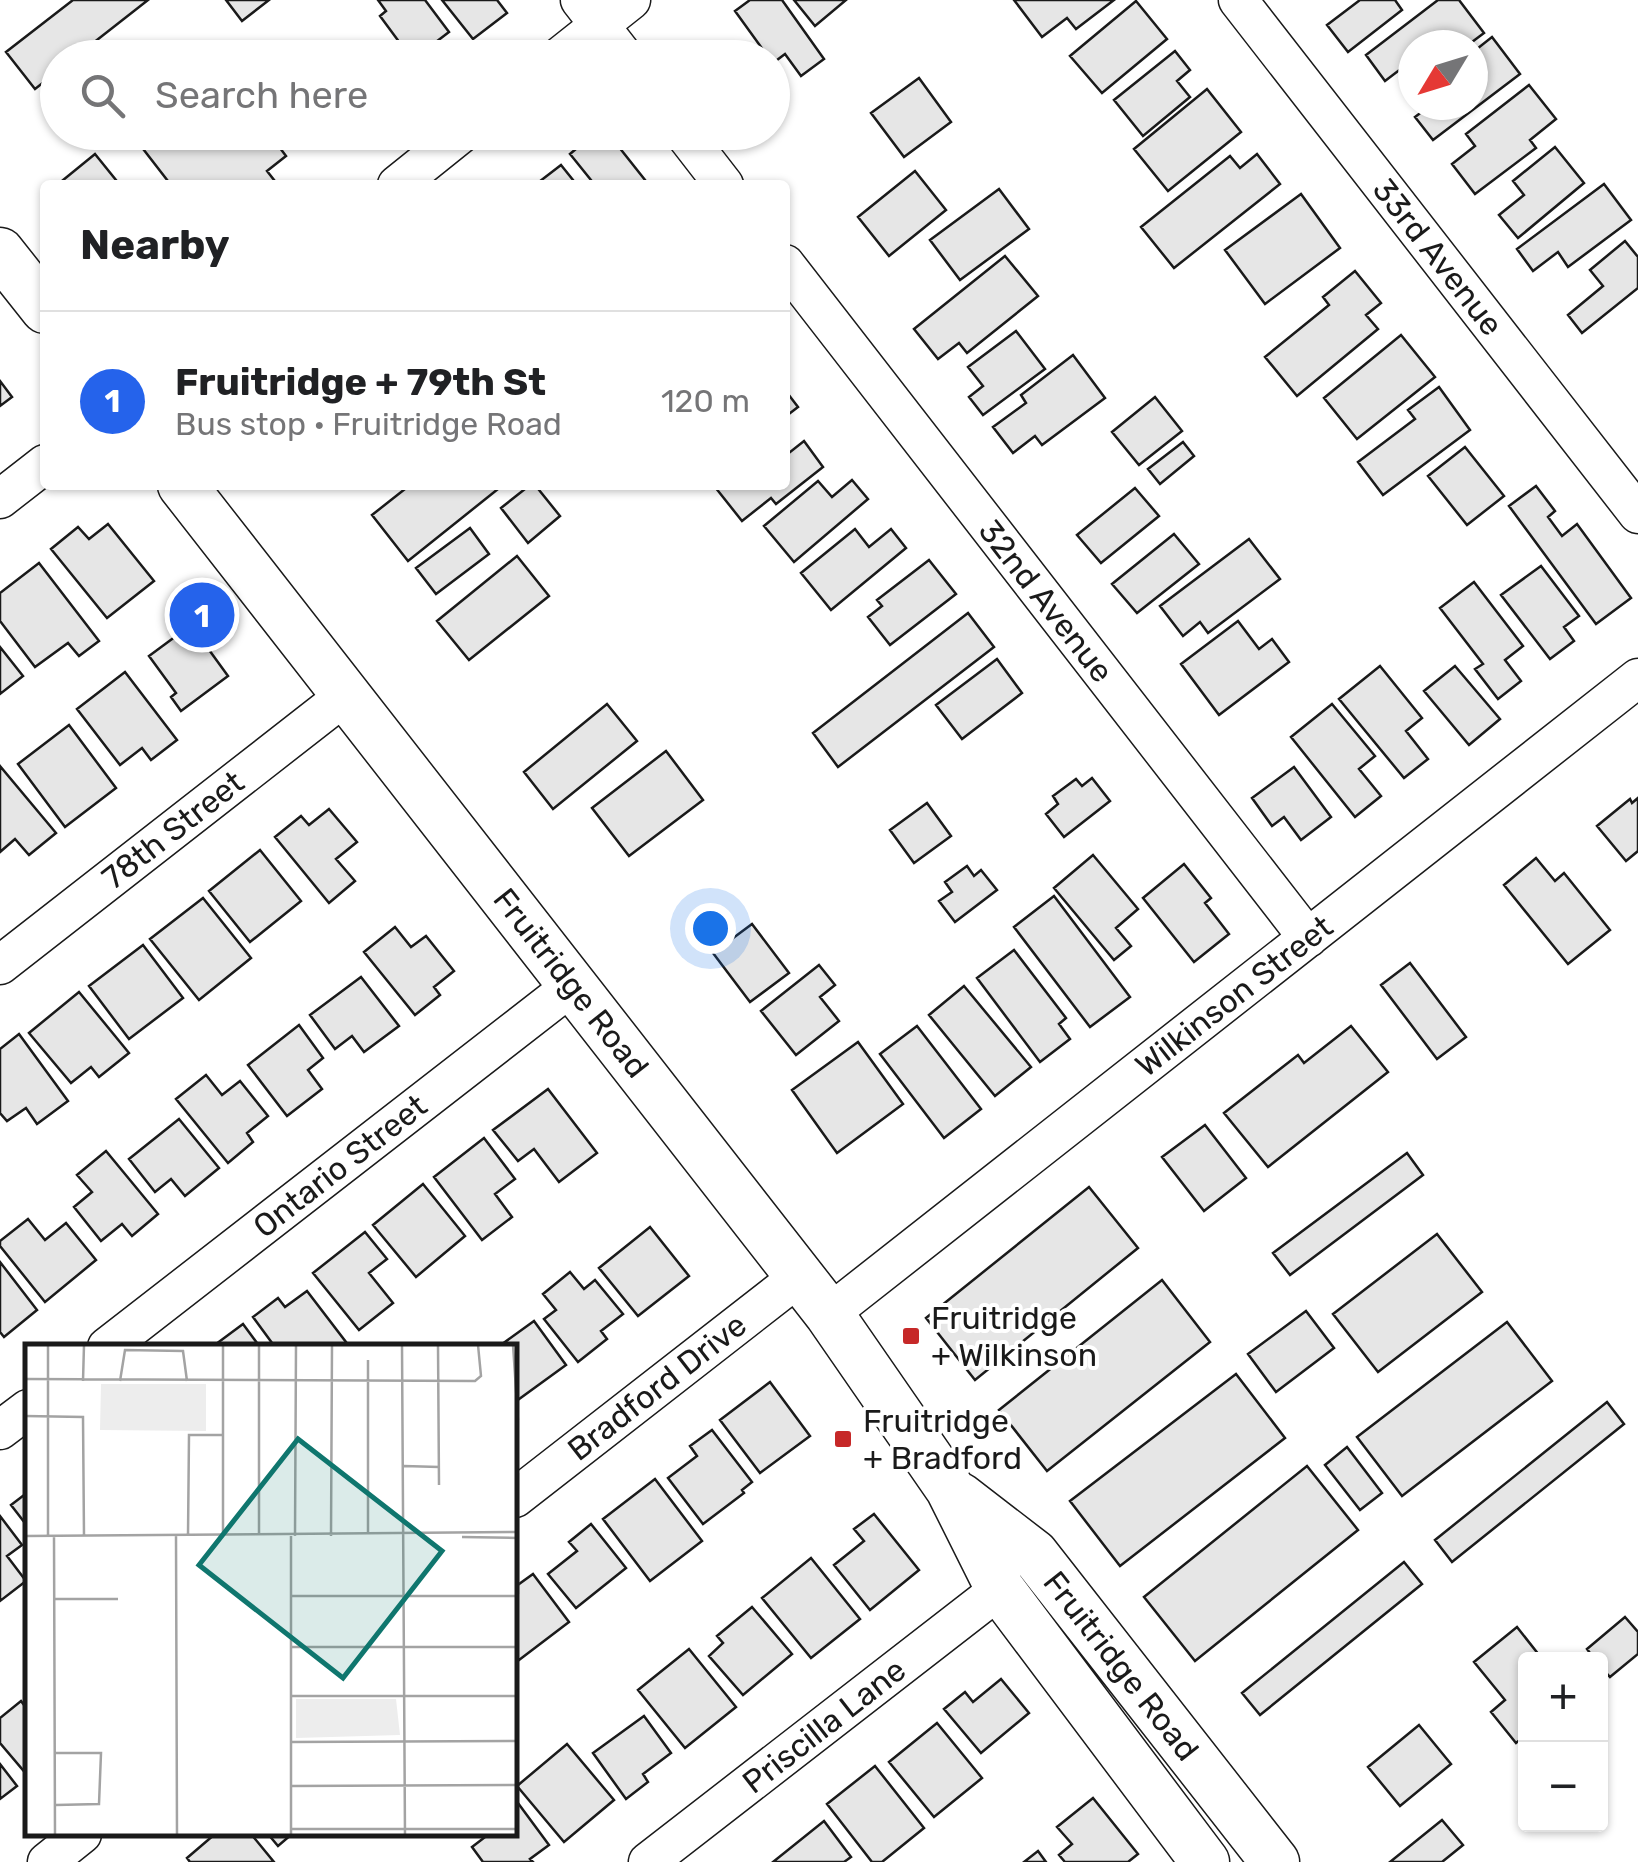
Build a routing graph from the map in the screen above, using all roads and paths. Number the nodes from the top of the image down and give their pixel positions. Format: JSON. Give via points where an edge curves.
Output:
{"nodes":[{"id":1,"x":631,"y":0,"type":"edge"},
{"id":2,"x":1238,"y":0,"type":"edge"},
{"id":3,"x":590,"y":12,"type":"edge"},
{"id":4,"x":571,"y":40,"type":"edge"},
{"id":5,"x":611,"y":40,"type":"edge"},
{"id":6,"x":441,"y":150,"type":"edge"},
{"id":7,"x":697,"y":150,"type":"edge"},
{"id":8,"x":403,"y":180,"type":"edge"},
{"id":9,"x":720,"y":180,"type":"edge"},
{"id":10,"x":0,"y":252,"type":"edge"},
{"id":11,"x":790,"y":270,"type":"edge"},
{"id":12,"x":40,"y":303,"type":"edge"},
{"id":13,"x":40,"y":468,"type":"edge"},
{"id":14,"x":186,"y":490,"type":"edge"},
{"id":15,"x":0,"y":499,"type":"edge"},
{"id":16,"x":1638,"y":514,"type":"edge"},
{"id":17,"x":1638,"y":678,"type":"edge"},
{"id":18,"x":346,"y":695,"type":"junction"},
{"id":19,"x":1308,"y":938,"type":"junction"},
{"id":20,"x":0,"y":965,"type":"edge"},
{"id":21,"x":573,"y":985,"type":"junction"},
{"id":22,"x":800,"y":1276,"type":"junction"},
{"id":23,"x":829,"y":1314,"type":"junction"},
{"id":24,"x":111,"y":1344,"type":"edge"},
{"id":25,"x":25,"y":1410,"type":"edge"},
{"id":26,"x":0,"y":1430,"type":"edge"},
{"id":27,"x":950,"y":1489,"type":"junction"},
{"id":28,"x":518,"y":1496,"type":"edge"},
{"id":29,"x":1000,"y":1589,"type":"junction"},
{"id":30,"x":78,"y":1837,"type":"edge"},
{"id":31,"x":47,"y":1862,"type":"edge"},
{"id":32,"x":648,"y":1862,"type":"edge"},
{"id":33,"x":1205,"y":1862,"type":"edge"},
{"id":34,"x":1275,"y":1862,"type":"edge"}],
"edges":[{"from":1,"to":3,"type":"street"},
{"from":2,"to":16,"type":"street","name":"33rd Avenue"},
{"from":3,"to":4,"type":"street"},
{"from":3,"to":5,"type":"street"},
{"from":6,"to":8,"type":"street"},
{"from":7,"to":9,"type":"street"},
{"from":10,"to":12,"type":"main road"},
{"from":11,"to":19,"type":"street","name":"32nd Avenue"},
{"from":13,"to":15,"type":"street"},
{"from":14,"to":18,"type":"main road","name":"Fruitridge Road"},
{"from":17,"to":19,"type":"street","name":"Wilkinson Street"},
{"from":18,"to":20,"type":"street","name":"78th Street"},
{"from":18,"to":21,"type":"main road","name":"Fruitridge Road"},
{"from":19,"to":23,"type":"street","name":"Wilkinson Street"},
{"from":21,"to":22,"type":"main road","name":"Fruitridge Road"},
{"from":21,"to":24,"type":"street","name":"Ontario Street"},
{"from":22,"to":23,"type":"main road","name":"Fruitridge Road"},
{"from":22,"to":28,"type":"street","name":"Bradford Drive"},
{"from":23,"to":27,"type":"main road","name":"Fruitridge Road"},
{"from":25,"to":26,"type":"street"},
{"from":27,"to":29,"type":"main road","name":"Fruitridge Road"},
{"from":27,"to":34,"type":"main road","name":"Fruitridge Road","via":[[1034,1554]]},
{"from":29,"to":32,"type":"street","name":"Priscilla Lane"},
{"from":29,"to":33,"type":"main road","name":"Fruitridge Road"},
{"from":30,"to":31,"type":"street"}]}
